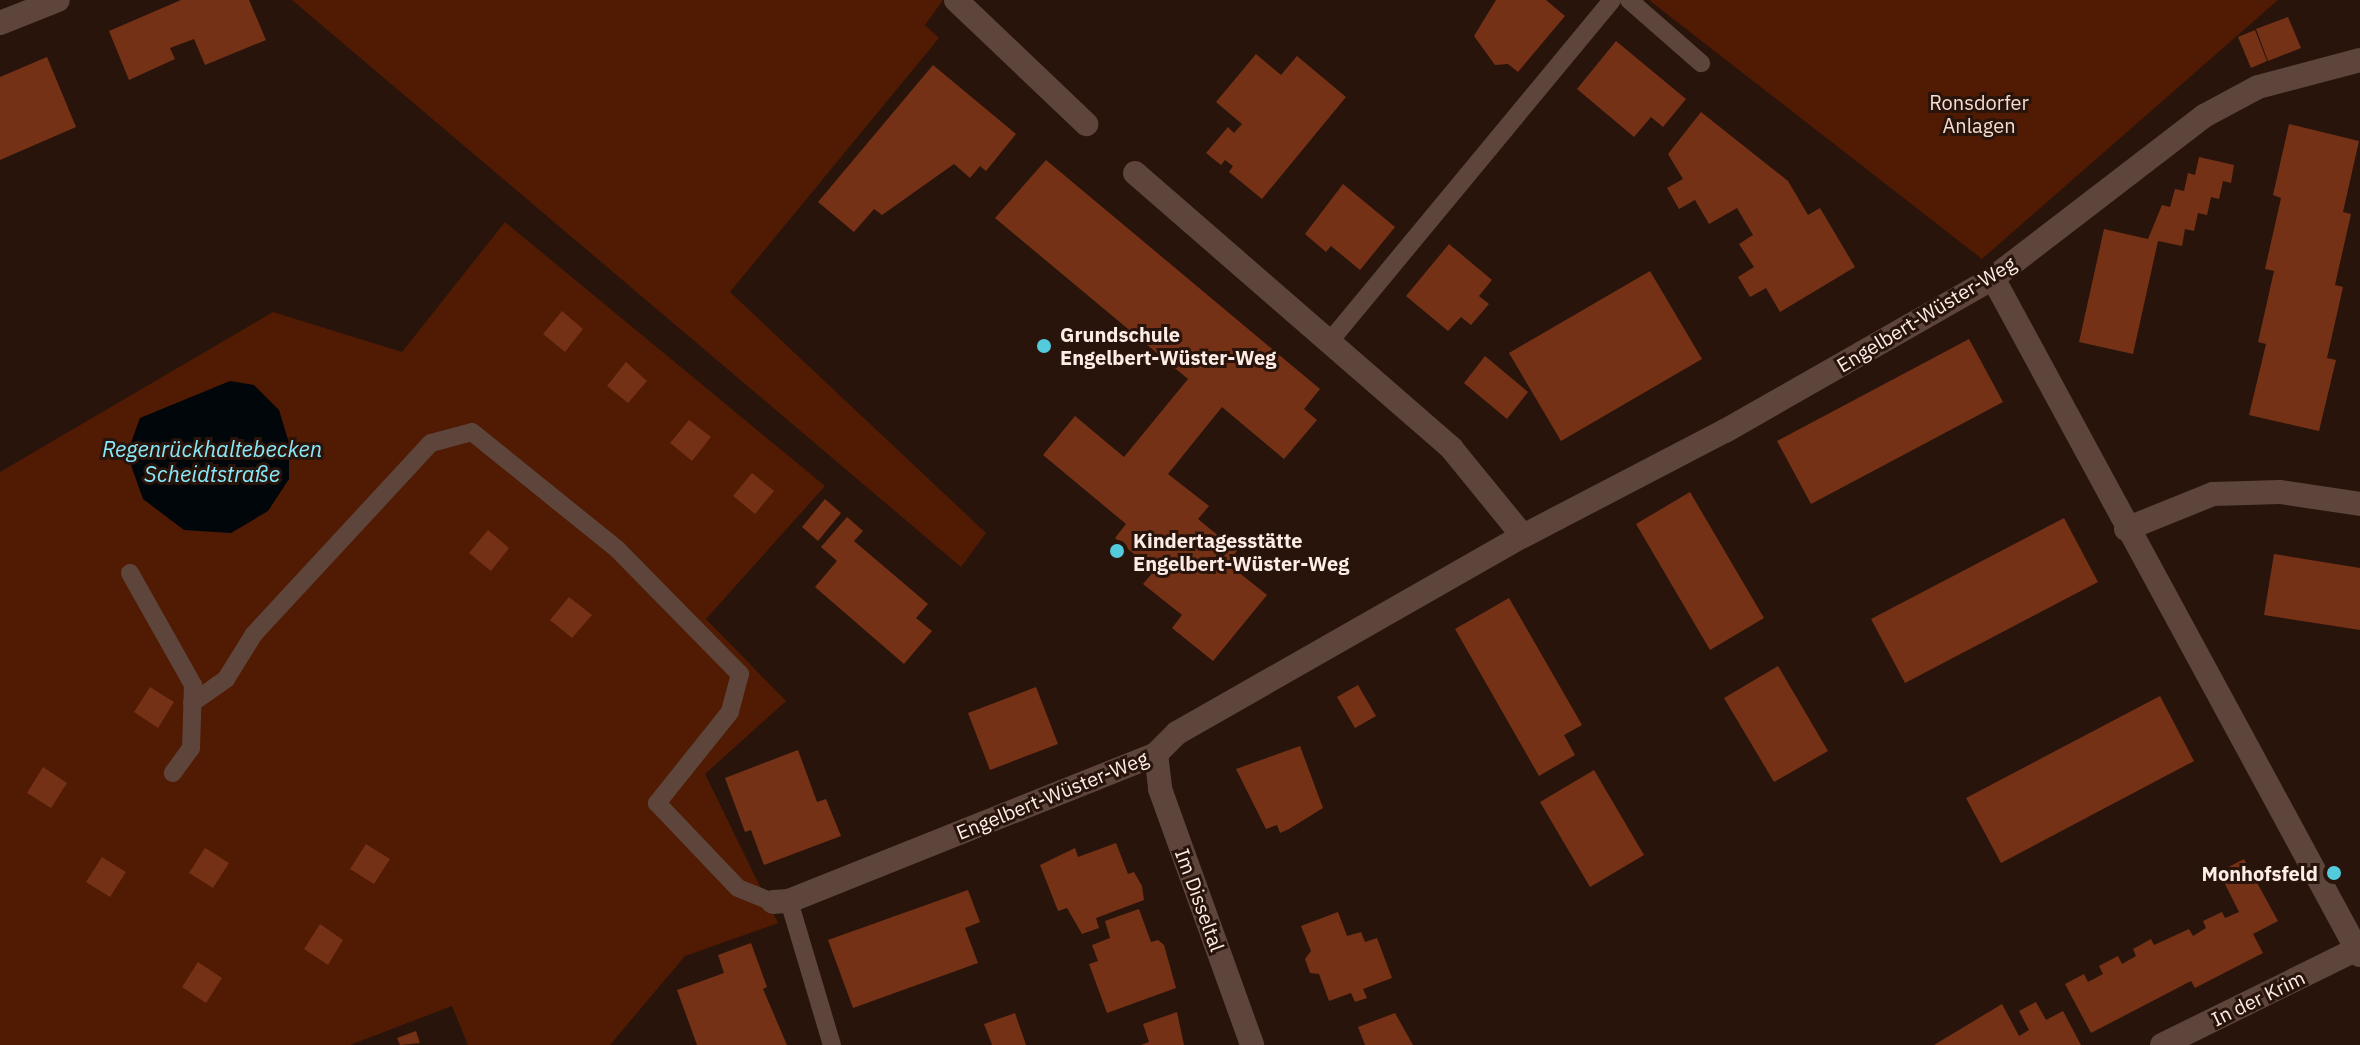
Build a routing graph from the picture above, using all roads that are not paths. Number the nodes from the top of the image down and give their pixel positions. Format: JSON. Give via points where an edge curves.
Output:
{"nodes":[{"id":1,"x":58,"y":0,"type":"edge"},
{"id":2,"x":956,"y":0,"type":"edge"},
{"id":3,"x":1612,"y":0,"type":"edge"},
{"id":4,"x":1629,"y":0,"type":"edge"},
{"id":5,"x":0,"y":23,"type":"edge"},
{"id":6,"x":2360,"y":60,"type":"edge"},
{"id":7,"x":1701,"y":63,"type":"dead end"},
{"id":8,"x":1086,"y":124,"type":"dead end"},
{"id":9,"x":1135,"y":173,"type":"dead end"},
{"id":10,"x":1993,"y":278,"type":"junction"},
{"id":11,"x":1330,"y":341,"type":"junction"},
{"id":12,"x":2360,"y":504,"type":"edge"},
{"id":13,"x":2126,"y":529,"type":"junction"},
{"id":14,"x":1523,"y":536,"type":"junction"},
{"id":15,"x":130,"y":573,"type":"dead end"},
{"id":16,"x":192,"y":703,"type":"junction"},
{"id":17,"x":1156,"y":754,"type":"junction"},
{"id":18,"x":173,"y":773,"type":"dead end"},
{"id":19,"x":781,"y":901,"type":"junction"},
{"id":20,"x":2357,"y":952,"type":"edge"},
{"id":21,"x":832,"y":1045,"type":"edge"},
{"id":22,"x":1252,"y":1045,"type":"edge"},
{"id":23,"x":2162,"y":1045,"type":"edge"}],
"edges":[{"from":1,"to":5,"type":"street"},
{"from":2,"to":8,"type":"street"},
{"from":3,"to":11,"type":"lane"},
{"from":4,"to":7,"type":"lane"},
{"from":6,"to":10,"type":"street","name":"Engelbert-Wüster-Weg","via":[[2258,87],[2204,116]]},
{"from":9,"to":11,"type":"street"},
{"from":10,"to":13,"type":"street"},
{"from":10,"to":14,"type":"street","name":"Engelbert-Wüster-Weg"},
{"from":11,"to":14,"type":"street","via":[[1452,449]]},
{"from":12,"to":13,"type":"street","via":[[2280,492],[2213,494]]},
{"from":13,"to":20,"type":"street"},
{"from":14,"to":17,"type":"street","name":"Engelbert-Wüster-Weg","via":[[1177,733]]},
{"from":15,"to":16,"type":"lane","via":[[193,685]]},
{"from":16,"to":18,"type":"lane","via":[[191,748]]},
{"from":16,"to":19,"type":"lane","via":[[226,679],[254,634],[431,443],[472,432],[618,550],[740,674],[730,712],[657,803],[738,888]]},
{"from":17,"to":19,"type":"street","name":"Engelbert-Wüster-Weg"},
{"from":17,"to":22,"type":"street","name":"Im Disseltal","via":[[1160,789]]},
{"from":19,"to":21,"type":"lane"},
{"from":20,"to":23,"type":"street","name":"In der Krim"}]}
